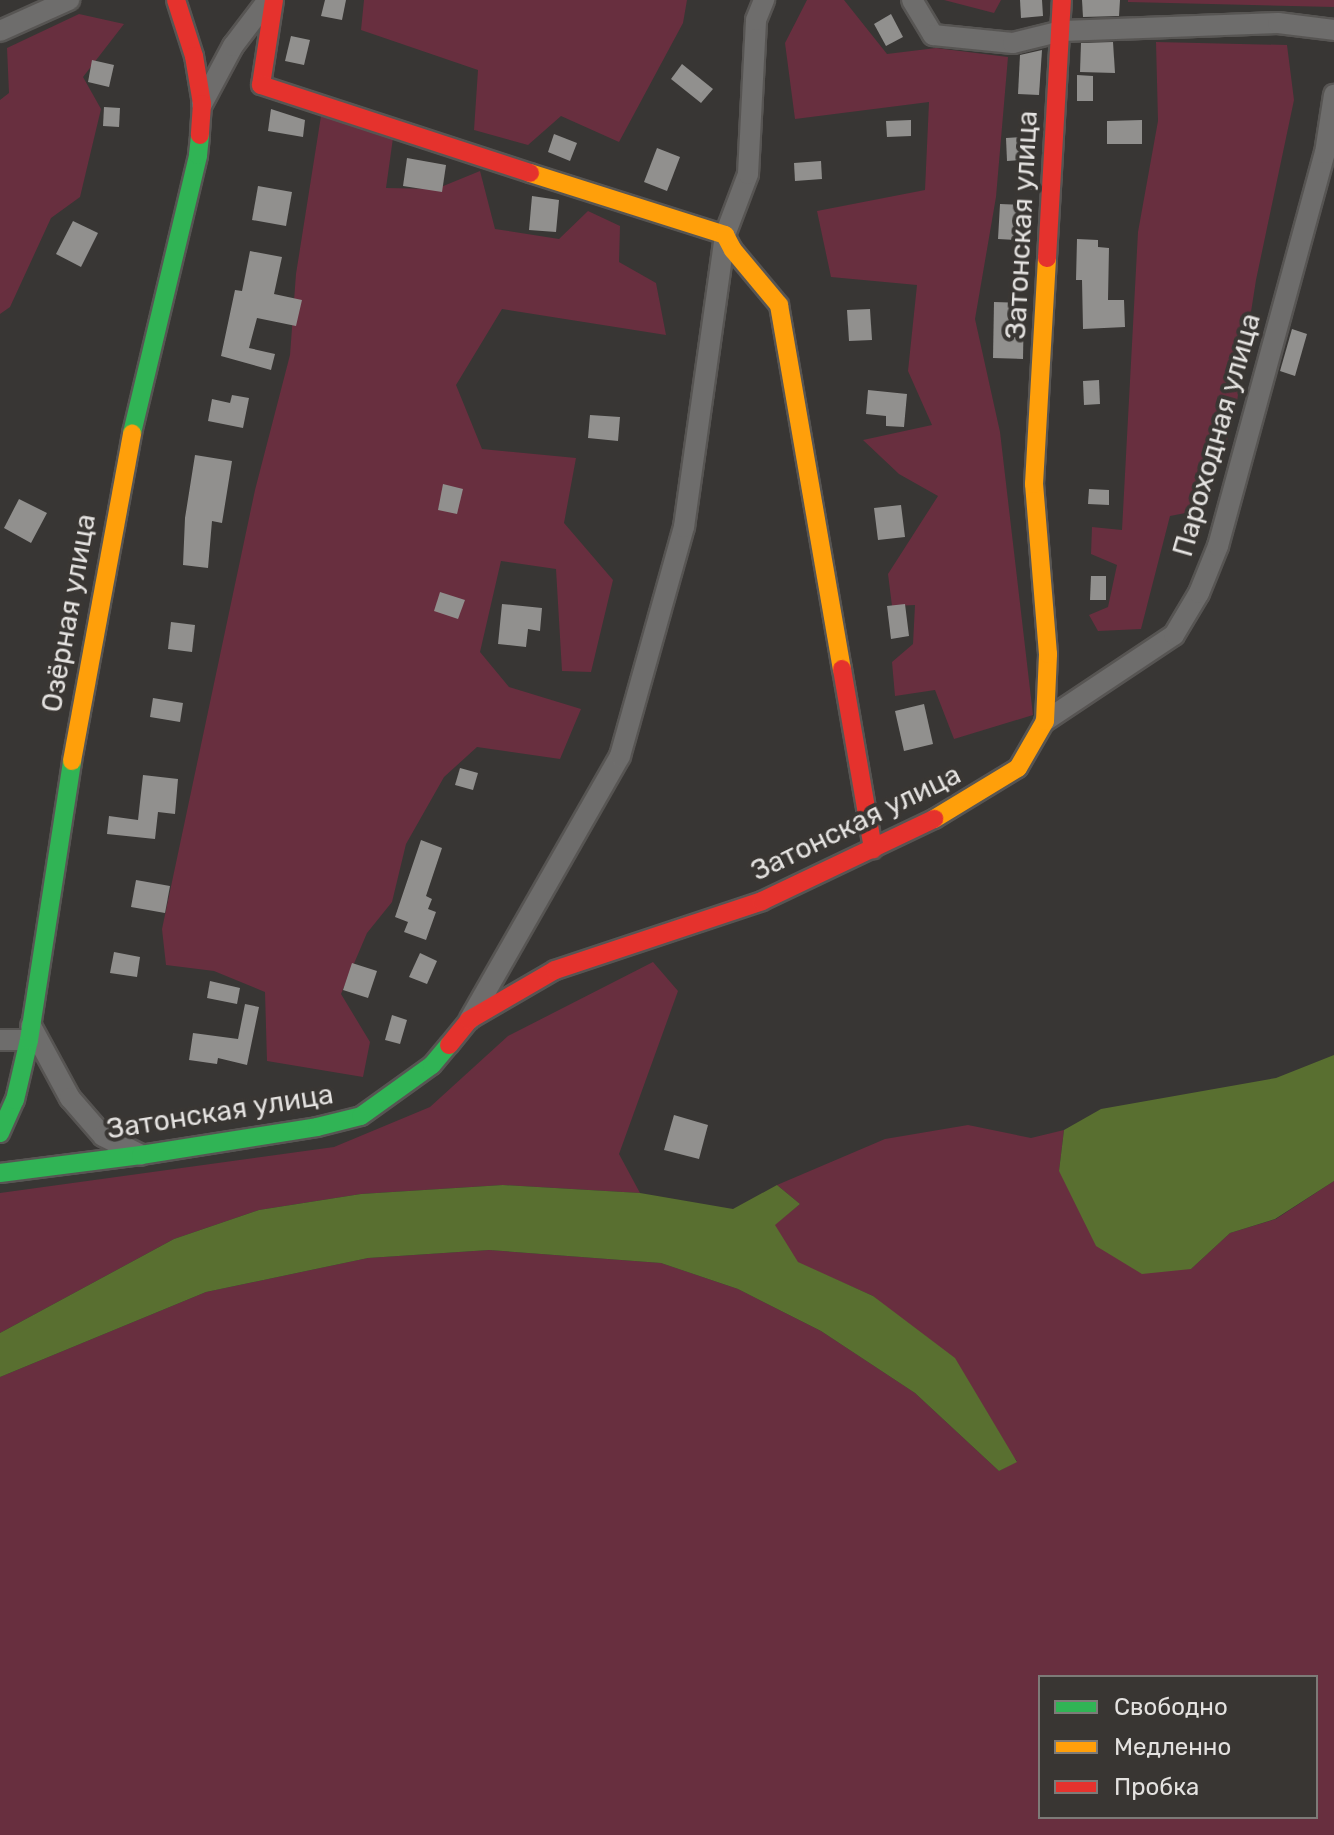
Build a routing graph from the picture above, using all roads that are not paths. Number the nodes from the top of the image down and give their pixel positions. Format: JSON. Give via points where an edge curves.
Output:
{"nodes":[{"id":1,"x":69,"y":0,"type":"edge"},
{"id":2,"x":176,"y":0,"type":"edge"},
{"id":3,"x":271,"y":0,"type":"edge"},
{"id":4,"x":764,"y":0,"type":"edge"},
{"id":5,"x":912,"y":0,"type":"edge"},
{"id":6,"x":1062,"y":0,"type":"edge"},
{"id":7,"x":1334,"y":30,"type":"edge"},
{"id":8,"x":0,"y":31,"type":"edge"},
{"id":9,"x":1062,"y":31,"type":"junction"},
{"id":10,"x":1334,"y":95,"type":"edge"},
{"id":11,"x":202,"y":104,"type":"junction"},
{"id":12,"x":725,"y":235,"type":"junction"},
{"id":13,"x":1045,"y":721,"type":"junction"},
{"id":14,"x":873,"y":849,"type":"junction"},
{"id":15,"x":469,"y":1020,"type":"junction"},
{"id":16,"x":30,"y":1033,"type":"junction"},
{"id":17,"x":0,"y":1040,"type":"edge"},
{"id":18,"x":0,"y":1133,"type":"edge"},
{"id":19,"x":141,"y":1155,"type":"junction"},
{"id":20,"x":0,"y":1173,"type":"edge"}],
"edges":[{"from":1,"to":8,"type":"street"},
{"from":2,"to":11,"type":"street","name":"Озёрная улица"},
{"from":3,"to":11,"type":"street","name":"Озёрная улица","via":[[233,46]]},
{"from":3,"to":12,"type":"street","via":[[261,85]]},
{"from":4,"to":12,"type":"street","via":[[756,20],[748,174]]},
{"from":5,"to":9,"type":"street","via":[[933,35],[1013,43]]},
{"from":6,"to":9,"type":"street","name":"Затонская улица"},
{"from":7,"to":9,"type":"street","via":[[1278,23]]},
{"from":9,"to":13,"type":"street","name":"Затонская улица","via":[[1034,484],[1048,654]]},
{"from":10,"to":13,"type":"street","name":"Пароходная улица","via":[[1325,153],[1218,546],[1199,593],[1174,635]]},
{"from":11,"to":16,"type":"street","name":"Озёрная улица","via":[[198,155],[140,394],[98,601]]},
{"from":12,"to":14,"type":"street","via":[[779,305]]},
{"from":12,"to":15,"type":"street","via":[[684,527],[620,756]]},
{"from":13,"to":14,"type":"street","name":"Затонская улица","via":[[1018,768]]},
{"from":14,"to":15,"type":"street","name":"Затонская улица","via":[[762,901],[555,970]]},
{"from":15,"to":19,"type":"street","name":"Затонская улица","via":[[432,1065],[361,1116]]},
{"from":16,"to":17,"type":"street"},
{"from":16,"to":18,"type":"street","name":"Озёрная улица","via":[[15,1100]]},
{"from":16,"to":19,"type":"street","via":[[70,1098],[103,1136]]},
{"from":19,"to":20,"type":"street","name":"Затонская улица"}]}
